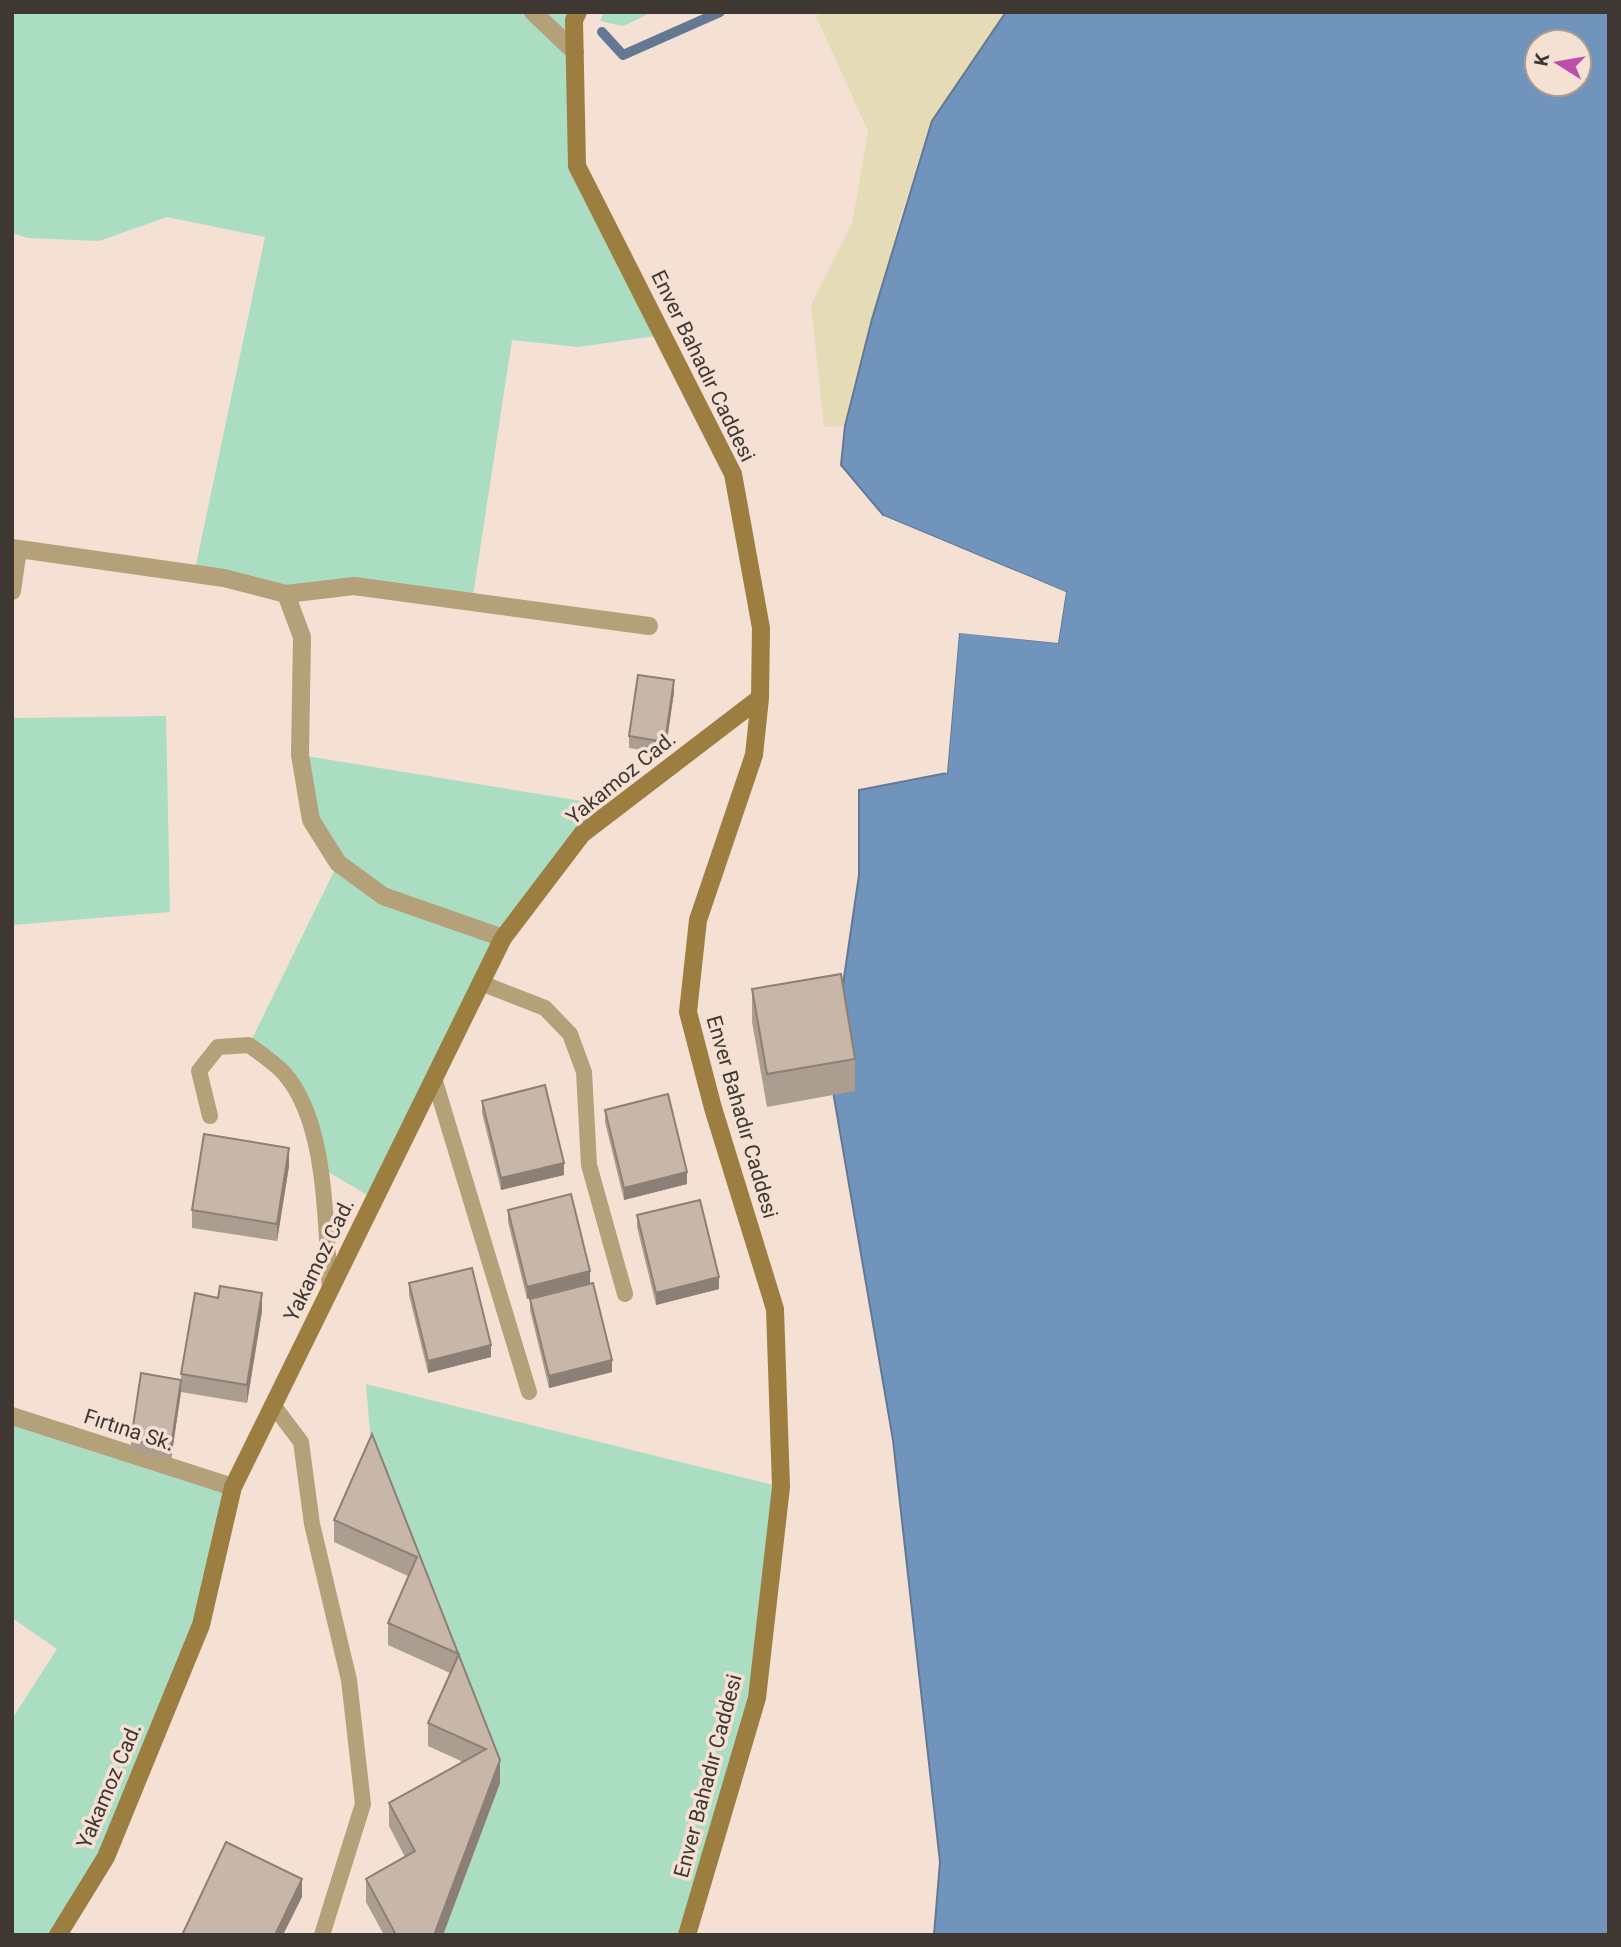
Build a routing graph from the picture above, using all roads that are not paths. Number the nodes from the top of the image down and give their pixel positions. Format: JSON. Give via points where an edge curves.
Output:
{"nodes":[{"id":1,"x":533,"y":12,"type":"edge"},
{"id":2,"x":576,"y":16,"type":"edge"},
{"id":3,"x":575,"y":51,"type":"junction"},
{"id":4,"x":15,"y":549,"type":"edge"},
{"id":5,"x":12,"y":592,"type":"edge"},
{"id":6,"x":286,"y":594,"type":"junction"},
{"id":7,"x":649,"y":626,"type":"dead end"},
{"id":8,"x":760,"y":698,"type":"junction"},
{"id":9,"x":503,"y":938,"type":"junction"},
{"id":10,"x":481,"y":983,"type":"junction"},
{"id":11,"x":434,"y":1078,"type":"junction"},
{"id":12,"x":209,"y":1116,"type":"dead end"},
{"id":13,"x":330,"y":1289,"type":"junction"},
{"id":14,"x":625,"y":1294,"type":"dead end"},
{"id":15,"x":529,"y":1392,"type":"dead end"},
{"id":16,"x":273,"y":1405,"type":"junction"},
{"id":17,"x":12,"y":1416,"type":"edge"},
{"id":18,"x":233,"y":1487,"type":"junction"},
{"id":19,"x":58,"y":1935,"type":"edge"},
{"id":20,"x":323,"y":1935,"type":"edge"},
{"id":21,"x":687,"y":1935,"type":"edge"}],
"edges":[{"from":1,"to":3,"type":"street"},
{"from":2,"to":3,"type":"main road","name":"Enver Bahadır Caddesi"},
{"from":3,"to":8,"type":"main road","name":"Enver Bahadır Caddesi","via":[[577,166],[733,474],[761,628]]},
{"from":4,"to":5,"type":"street"},
{"from":4,"to":6,"type":"street","via":[[224,578]]},
{"from":6,"to":7,"type":"street","via":[[354,586]]},
{"from":6,"to":9,"type":"street","via":[[302,637],[300,755],[311,820],[338,863],[383,896]]},
{"from":8,"to":9,"type":"main road","name":"Yakamoz Cad.","via":[[582,834]]},
{"from":8,"to":21,"type":"main road","name":"Enver Bahadır Caddesi","via":[[754,755],[698,920],[688,1012],[775,1309],[781,1487],[757,1698]]},
{"from":9,"to":10,"type":"main road","name":"Yakamoz Cad."},
{"from":10,"to":11,"type":"main road","name":"Yakamoz Cad."},
{"from":10,"to":14,"type":"lane","via":[[544,1008],[570,1034],[584,1072],[589,1165]]},
{"from":11,"to":13,"type":"main road","name":"Yakamoz Cad."},
{"from":11,"to":15,"type":"lane"},
{"from":12,"to":13,"type":"lane","via":[[200,1071],[218,1047],[249,1045],[283,1072],[304,1107],[320,1167]]},
{"from":13,"to":16,"type":"main road","name":"Yakamoz Cad."},
{"from":16,"to":18,"type":"main road","name":"Yakamoz Cad."},
{"from":16,"to":20,"type":"lane","via":[[301,1442],[313,1524],[349,1680],[363,1804]]},
{"from":17,"to":18,"type":"street","name":"Fırtına Sk."},
{"from":18,"to":19,"type":"main road","name":"Yakamoz Cad.","via":[[201,1625],[106,1857]]}]}
